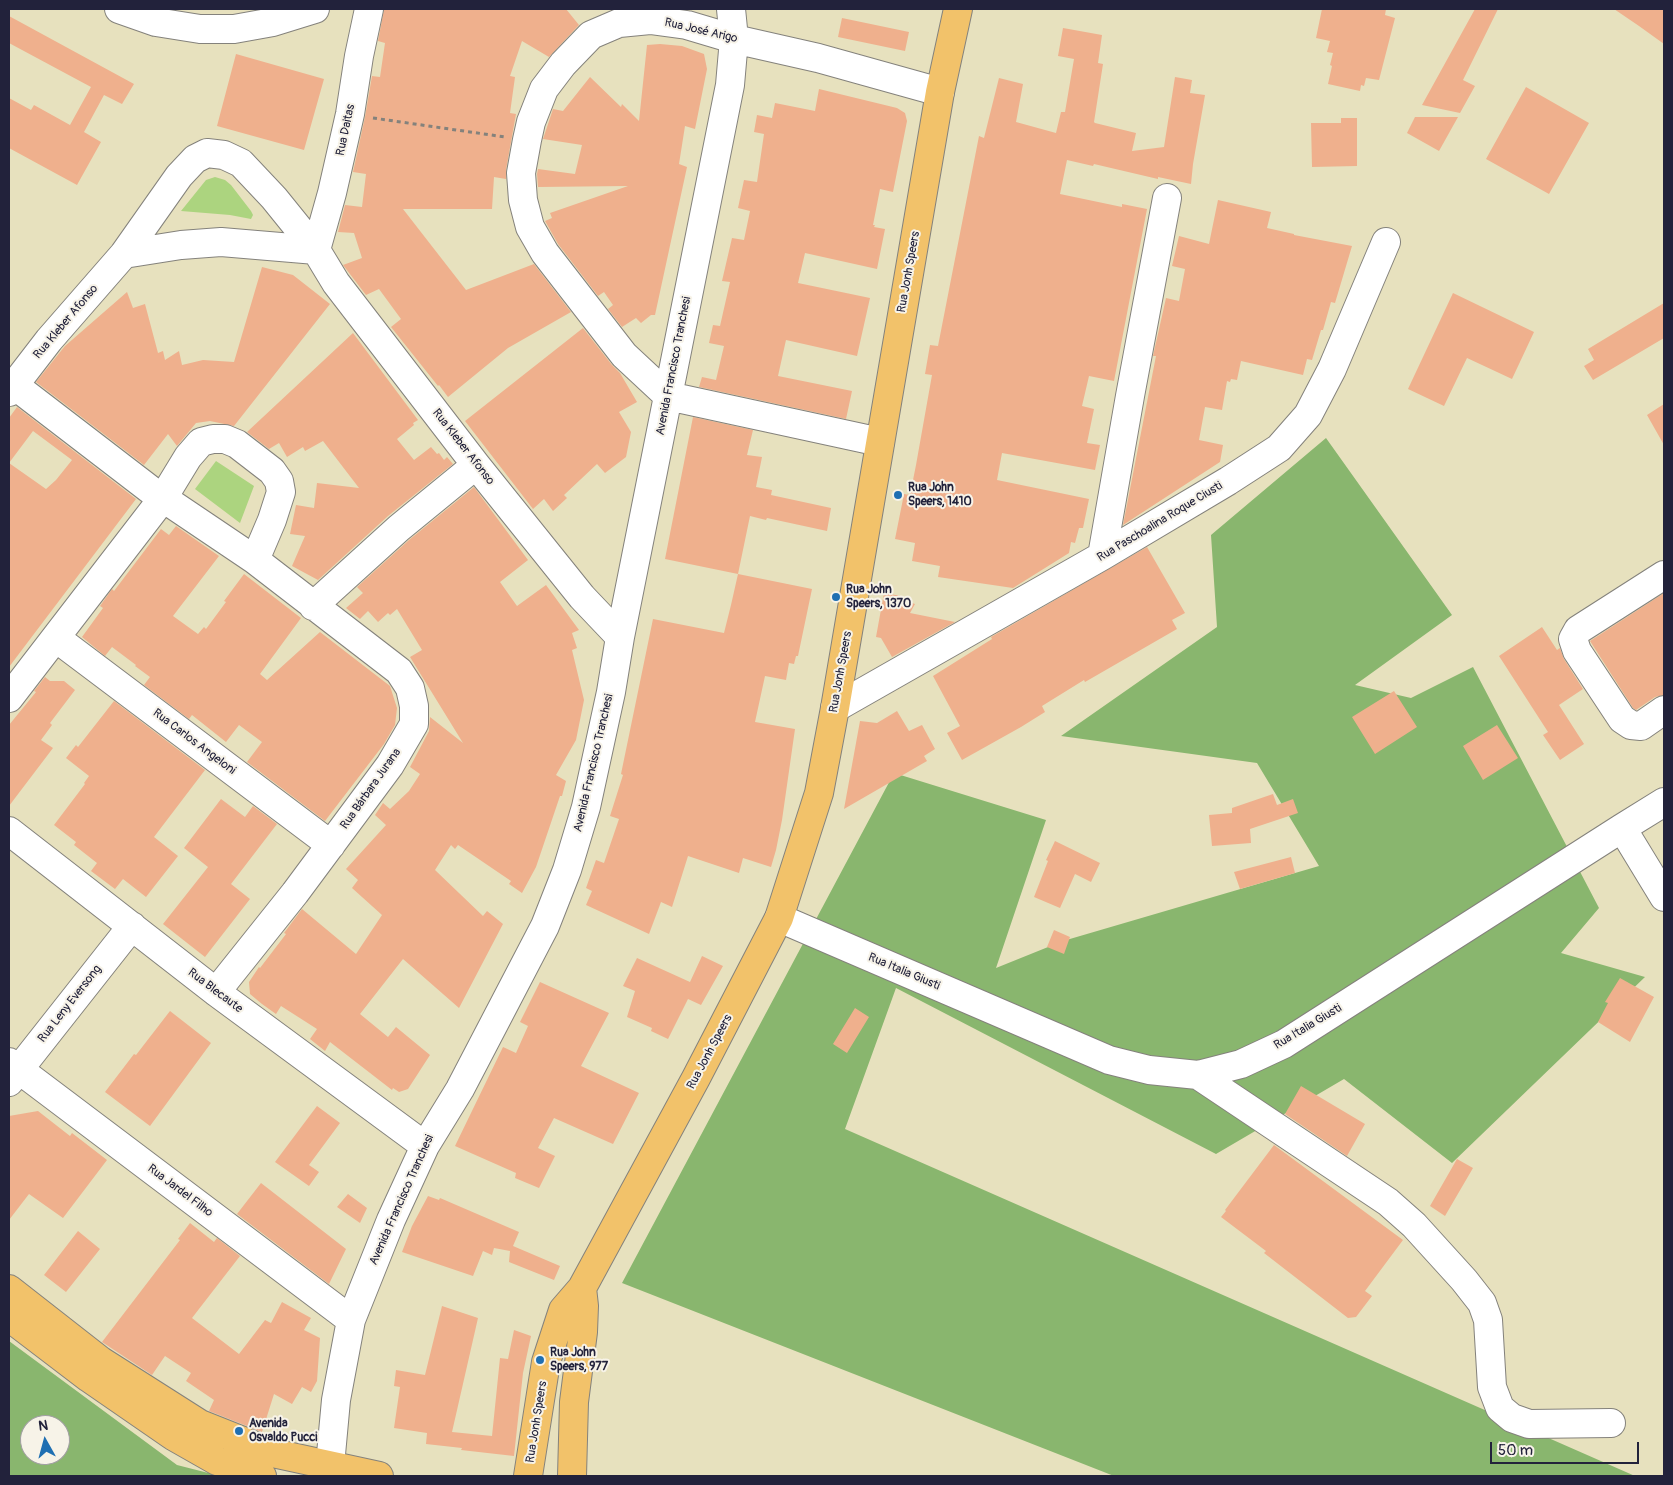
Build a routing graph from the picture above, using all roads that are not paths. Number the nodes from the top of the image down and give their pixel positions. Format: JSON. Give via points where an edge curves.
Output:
{"nodes":[{"id":1,"x":119,"y":9,"type":"edge"},
{"id":2,"x":315,"y":9,"type":"edge"},
{"id":3,"x":369,"y":9,"type":"edge"},
{"id":4,"x":731,"y":9,"type":"edge"},
{"id":5,"x":958,"y":9,"type":"edge"},
{"id":6,"x":179,"y":17,"type":"edge"},
{"id":7,"x":734,"y":38,"type":"junction"},
{"id":8,"x":940,"y":92,"type":"junction"},
{"id":9,"x":1167,"y":198,"type":"dead end"},
{"id":10,"x":1386,"y":242,"type":"dead end"},
{"id":11,"x":316,"y":250,"type":"junction"},
{"id":12,"x":124,"y":254,"type":"junction"},
{"id":13,"x":11,"y":388,"type":"edge"},
{"id":14,"x":668,"y":396,"type":"junction"},
{"id":15,"x":880,"y":442,"type":"junction"},
{"id":16,"x":476,"y":465,"type":"junction"},
{"id":17,"x":163,"y":498,"type":"junction"},
{"id":18,"x":1102,"y":556,"type":"junction"},
{"id":19,"x":255,"y":560,"type":"junction"},
{"id":20,"x":1664,"y":575,"type":"edge"},
{"id":21,"x":313,"y":606,"type":"junction"},
{"id":22,"x":620,"y":637,"type":"junction"},
{"id":23,"x":56,"y":638,"type":"junction"},
{"id":24,"x":9,"y":698,"type":"edge"},
{"id":25,"x":835,"y":708,"type":"junction"},
{"id":26,"x":1664,"y":710,"type":"edge"},
{"id":27,"x":1662,"y":808,"type":"edge"},
{"id":28,"x":1622,"y":828,"type":"junction"},
{"id":29,"x":9,"y":831,"type":"edge"},
{"id":30,"x":331,"y":845,"type":"junction"},
{"id":31,"x":1662,"y":887,"type":"edge"},
{"id":32,"x":779,"y":918,"type":"junction"},
{"id":33,"x":132,"y":926,"type":"junction"},
{"id":34,"x":216,"y":992,"type":"junction"},
{"id":35,"x":12,"y":1071,"type":"edge"},
{"id":36,"x":1198,"y":1075,"type":"junction"},
{"id":37,"x":425,"y":1146,"type":"junction"},
{"id":38,"x":582,"y":1288,"type":"junction"},
{"id":39,"x":9,"y":1289,"type":"edge"},
{"id":40,"x":9,"y":1317,"type":"edge"},
{"id":41,"x":351,"y":1320,"type":"junction"},
{"id":42,"x":1611,"y":1423,"type":"dead end"},
{"id":43,"x":530,"y":1468,"type":"edge"},
{"id":44,"x":329,"y":1471,"type":"edge"},
{"id":45,"x":577,"y":1475,"type":"edge"},
{"id":46,"x":262,"y":1476,"type":"edge"},
{"id":47,"x":379,"y":1476,"type":"edge"},
{"id":48,"x":510,"y":1476,"type":"edge"}],
"edges":[{"from":1,"to":6,"type":"street","via":[[156,22]]},
{"from":2,"to":6,"type":"street","via":[[273,22],[234,29],[200,29]]},
{"from":3,"to":11,"type":"street","name":"Rua Daitas","via":[[350,114]]},
{"from":4,"to":7,"type":"street","name":"Avenida Francisco Tranchesi"},
{"from":5,"to":8,"type":"main road","name":"Rua Jonh Speers"},
{"from":7,"to":8,"type":"street","name":"Rua José Arigo"},
{"from":7,"to":14,"type":"street","name":"Avenida Francisco Tranchesi","via":[[730,85]]},
{"from":7,"to":14,"type":"street","name":"Rua José Arigo","via":[[687,25],[650,20],[619,23],[591,36],[544,89],[527,140],[521,173],[530,227],[545,253],[624,355]]},
{"from":8,"to":15,"type":"main road","name":"Rua Jonh Speers"},
{"from":9,"to":18,"type":"street"},
{"from":10,"to":18,"type":"street","name":"Rua Paschoalina Roque Ciusti","via":[[1308,415],[1279,448]]},
{"from":11,"to":12,"type":"street","via":[[221,242]]},
{"from":11,"to":12,"type":"street","name":"Rua Kleber Afonso","via":[[274,198],[240,163],[224,155],[207,153],[195,159],[179,176]]},
{"from":11,"to":16,"type":"street","name":"Rua Kleber Afonso","via":[[336,283]]},
{"from":12,"to":13,"type":"street","name":"Rua Kleber Afonso"},
{"from":13,"to":17,"type":"street","name":"Rua Bárbara Jurana"},
{"from":14,"to":15,"type":"street"},
{"from":14,"to":22,"type":"street","name":"Avenida Francisco Tranchesi"},
{"from":15,"to":25,"type":"main road","name":"Rua Jonh Speers"},
{"from":16,"to":21,"type":"street","via":[[399,528]]},
{"from":16,"to":22,"type":"street","name":"Rua Kleber Afonso","via":[[582,598]]},
{"from":17,"to":19,"type":"street","name":"Rua Bárbara Jurana"},
{"from":17,"to":19,"type":"street","via":[[201,442],[225,439],[237,444],[272,471],[281,492]]},
{"from":17,"to":23,"type":"street"},
{"from":18,"to":25,"type":"street","name":"Rua Paschoalina Roque Ciusti"},
{"from":19,"to":21,"type":"street","name":"Rua Bárbara Jurana"},
{"from":20,"to":26,"type":"street","via":[[1578,630],[1573,639],[1577,651],[1622,719],[1641,726]]},
{"from":21,"to":30,"type":"street","name":"Rua Bárbara Jurana","via":[[400,671],[410,688],[414,706],[414,724],[390,765]]},
{"from":22,"to":37,"type":"street","name":"Avenida Francisco Tranchesi","via":[[586,807],[567,870],[545,926],[460,1089]]},
{"from":23,"to":24,"type":"street"},
{"from":23,"to":30,"type":"street","name":"Rua Carlos Angeloni"},
{"from":25,"to":32,"type":"main road","name":"Rua Jonh Speers","via":[[819,793]]},
{"from":27,"to":28,"type":"street","name":"Rua Italia Giusti"},
{"from":28,"to":31,"type":"street"},
{"from":28,"to":36,"type":"street","name":"Rua Italia Giusti","via":[[1284,1044],[1241,1064]]},
{"from":29,"to":33,"type":"street","name":"Rua Blecaute"},
{"from":30,"to":34,"type":"street","name":"Rua Bárbara Jurana"},
{"from":32,"to":36,"type":"street","name":"Rua Italia Giusti","via":[[1109,1060],[1149,1070]]},
{"from":32,"to":38,"type":"main road","name":"Rua Jonh Speers"},
{"from":33,"to":34,"type":"street","name":"Rua Blecaute"},
{"from":33,"to":35,"type":"street","name":"Rua Leny Eversong"},
{"from":34,"to":37,"type":"street","name":"Rua Blecaute"},
{"from":35,"to":41,"type":"street","name":"Rua Jardel Filho"},
{"from":36,"to":42,"type":"street","via":[[1388,1202],[1414,1225],[1464,1280],[1482,1303],[1488,1320],[1492,1388],[1500,1408],[1512,1418],[1528,1424]]},
{"from":37,"to":41,"type":"street","name":"Avenida Francisco Tranchesi"},
{"from":38,"to":43,"type":"main road","name":"Rua Jonh Speers","via":[[563,1310],[546,1362]]},
{"from":38,"to":45,"type":"main road","via":[[584,1332],[574,1402]]},
{"from":39,"to":44,"type":"main road","via":[[101,1361],[200,1424]]},
{"from":40,"to":46,"type":"main road","via":[[173,1436],[217,1461]]},
{"from":41,"to":44,"type":"street","name":"Avenida Francisco Tranchesi","via":[[336,1400]]},
{"from":43,"to":48,"type":"main road"},
{"from":44,"to":47,"type":"main road"}]}
